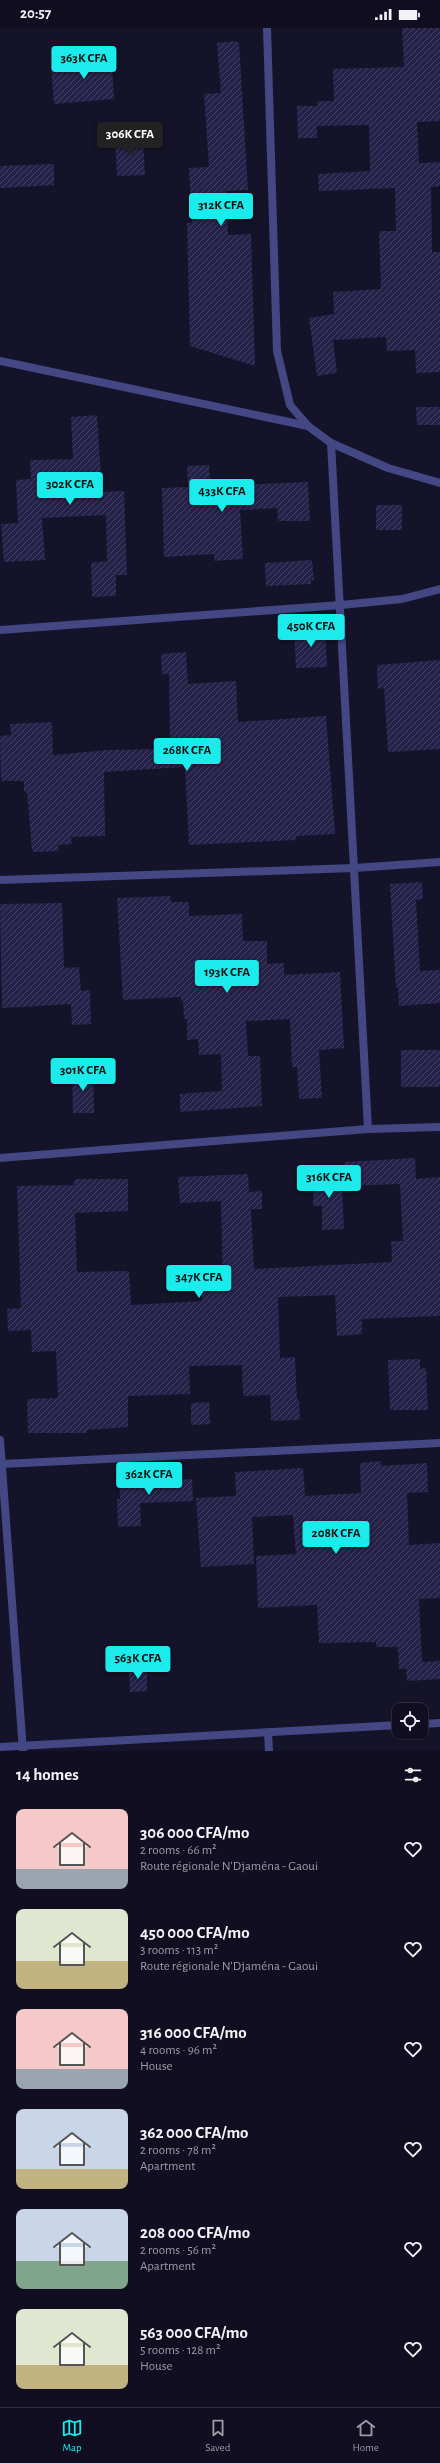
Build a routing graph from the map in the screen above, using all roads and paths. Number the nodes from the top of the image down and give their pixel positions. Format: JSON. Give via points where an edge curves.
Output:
{"nodes":[{"id":1,"x":267,"y":28,"type":"edge"},
{"id":2,"x":0,"y":361,"type":"edge"},
{"id":3,"x":308,"y":426,"type":"junction"},
{"id":4,"x":331,"y":443,"type":"junction"},
{"id":5,"x":440,"y":483,"type":"edge"},
{"id":6,"x":440,"y":589,"type":"edge"},
{"id":7,"x":341,"y":605,"type":"junction"},
{"id":8,"x":0,"y":630,"type":"edge"},
{"id":9,"x":440,"y":862,"type":"edge"},
{"id":10,"x":354,"y":868,"type":"junction"},
{"id":11,"x":0,"y":880,"type":"edge"},
{"id":12,"x":440,"y":1127,"type":"edge"},
{"id":13,"x":368,"y":1129,"type":"junction"},
{"id":14,"x":0,"y":1158,"type":"edge"},
{"id":15,"x":0,"y":1440,"type":"edge"},
{"id":16,"x":440,"y":1443,"type":"edge"},
{"id":17,"x":2,"y":1464,"type":"junction"},
{"id":18,"x":440,"y":1722,"type":"edge"},
{"id":19,"x":428,"y":1723,"type":"edge"},
{"id":20,"x":392,"y":1725,"type":"edge"},
{"id":21,"x":268,"y":1732,"type":"junction"},
{"id":22,"x":0,"y":1746,"type":"edge"},
{"id":23,"x":23,"y":1748,"type":"edge"},
{"id":24,"x":269,"y":1751,"type":"edge"}],
"edges":[{"from":1,"to":3,"type":"street","via":[[277,351],[290,405]]},
{"from":2,"to":3,"type":"street"},
{"from":3,"to":4,"type":"street"},
{"from":4,"to":5,"type":"street","via":[[388,468]]},
{"from":4,"to":7,"type":"street"},
{"from":6,"to":7,"type":"street","via":[[402,599]]},
{"from":7,"to":8,"type":"street"},
{"from":7,"to":10,"type":"street"},
{"from":9,"to":10,"type":"street"},
{"from":10,"to":11,"type":"street"},
{"from":10,"to":13,"type":"street"},
{"from":12,"to":13,"type":"street"},
{"from":13,"to":14,"type":"street"},
{"from":15,"to":17,"type":"street"},
{"from":16,"to":17,"type":"street"},
{"from":17,"to":23,"type":"street"},
{"from":18,"to":19,"type":"street"},
{"from":20,"to":21,"type":"street"},
{"from":21,"to":23,"type":"street"},
{"from":21,"to":24,"type":"street"},
{"from":22,"to":23,"type":"street"}]}
